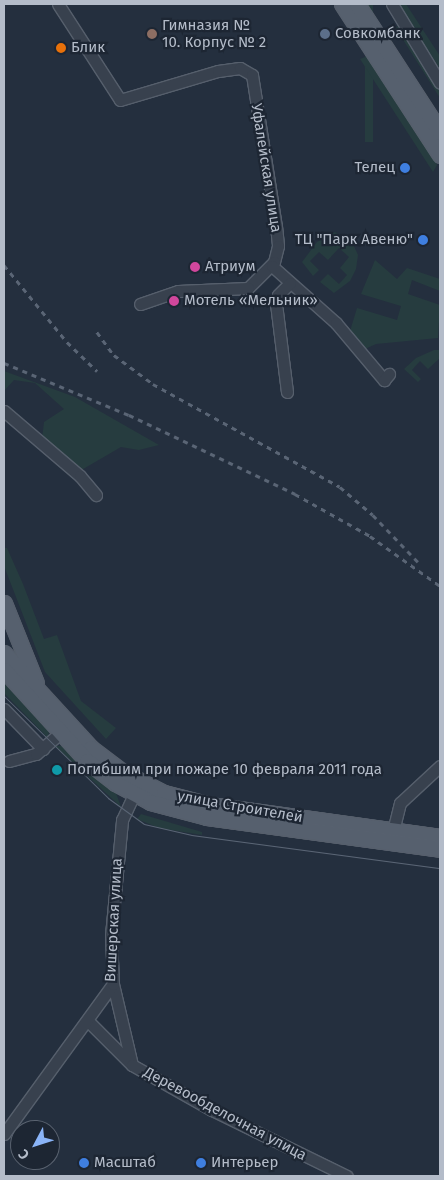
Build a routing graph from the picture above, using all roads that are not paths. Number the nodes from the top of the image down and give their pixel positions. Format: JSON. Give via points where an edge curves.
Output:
{"nodes":[{"id":1,"x":58,"y":4,"type":"edge"},
{"id":2,"x":342,"y":4,"type":"edge"},
{"id":3,"x":357,"y":4,"type":"edge"},
{"id":4,"x":392,"y":4,"type":"edge"},
{"id":5,"x":440,"y":82,"type":"edge"},
{"id":6,"x":440,"y":132,"type":"edge"},
{"id":7,"x":440,"y":155,"type":"edge"},
{"id":8,"x":272,"y":266,"type":"junction"},
{"id":9,"x":290,"y":283,"type":"junction"},
{"id":10,"x":140,"y":304,"type":"dead end"},
{"id":11,"x":389,"y":374,"type":"dead end"},
{"id":12,"x":287,"y":392,"type":"dead end"},
{"id":13,"x":4,"y":413,"type":"edge"},
{"id":14,"x":96,"y":495,"type":"dead end"},
{"id":15,"x":4,"y":603,"type":"edge"},
{"id":16,"x":4,"y":653,"type":"edge"},
{"id":17,"x":4,"y":670,"type":"edge"},
{"id":18,"x":40,"y":694,"type":"junction"},
{"id":19,"x":4,"y":709,"type":"edge"},
{"id":20,"x":60,"y":733,"type":"junction"},
{"id":21,"x":43,"y":749,"type":"junction"},
{"id":22,"x":9,"y":761,"type":"dead end"},
{"id":23,"x":440,"y":766,"type":"edge"},
{"id":24,"x":137,"y":788,"type":"junction"},
{"id":25,"x":393,"y":831,"type":"junction"},
{"id":26,"x":440,"y":837,"type":"edge"},
{"id":27,"x":440,"y":849,"type":"edge"},
{"id":28,"x":113,"y":984,"type":"junction"},
{"id":29,"x":88,"y":1021,"type":"junction"},
{"id":30,"x":132,"y":1065,"type":"junction"},
{"id":31,"x":4,"y":1134,"type":"edge"},
{"id":32,"x":347,"y":1176,"type":"edge"}],
"edges":[{"from":1,"to":8,"type":"street","name":"Уфалейская улица","via":[[120,100],[218,71],[240,68],[252,75],[276,226],[278,246]]},
{"from":2,"to":7,"type":"main road"},
{"from":3,"to":6,"type":"main road"},
{"from":4,"to":5,"type":"street"},
{"from":8,"to":9,"type":"street"},
{"from":8,"to":10,"type":"street","via":[[248,288],[178,291]]},
{"from":9,"to":11,"type":"street","via":[[336,323],[384,380]]},
{"from":9,"to":12,"type":"street","via":[[278,295],[276,304]]},
{"from":13,"to":14,"type":"street"},
{"from":15,"to":18,"type":"main road"},
{"from":16,"to":18,"type":"main road","name":"улица Строителей"},
{"from":17,"to":20,"type":"main road","name":"улица Строителей"},
{"from":18,"to":24,"type":"main road","name":"улица Строителей","via":[[91,748]]},
{"from":19,"to":21,"type":"street"},
{"from":20,"to":21,"type":"street"},
{"from":20,"to":24,"type":"main road","name":"улица Строителей","via":[[96,769]]},
{"from":21,"to":22,"type":"street"},
{"from":23,"to":25,"type":"street","via":[[400,803]]},
{"from":24,"to":25,"type":"main road","name":"улица Строителей","via":[[210,805]]},
{"from":24,"to":27,"type":"main road","name":"улица Строителей","via":[[173,810],[201,816]]},
{"from":24,"to":28,"type":"street","name":"Вишерская улица","via":[[122,820],[111,935]]},
{"from":25,"to":26,"type":"main road","name":"улица Строителей"},
{"from":28,"to":29,"type":"street","name":"Вишерская улица"},
{"from":28,"to":30,"type":"street"},
{"from":29,"to":30,"type":"street","name":"Деревообделочная улица"},
{"from":29,"to":31,"type":"street","name":"Вишерская улица"},
{"from":30,"to":32,"type":"street","name":"Деревообделочная улица","via":[[212,1110]]}]}
